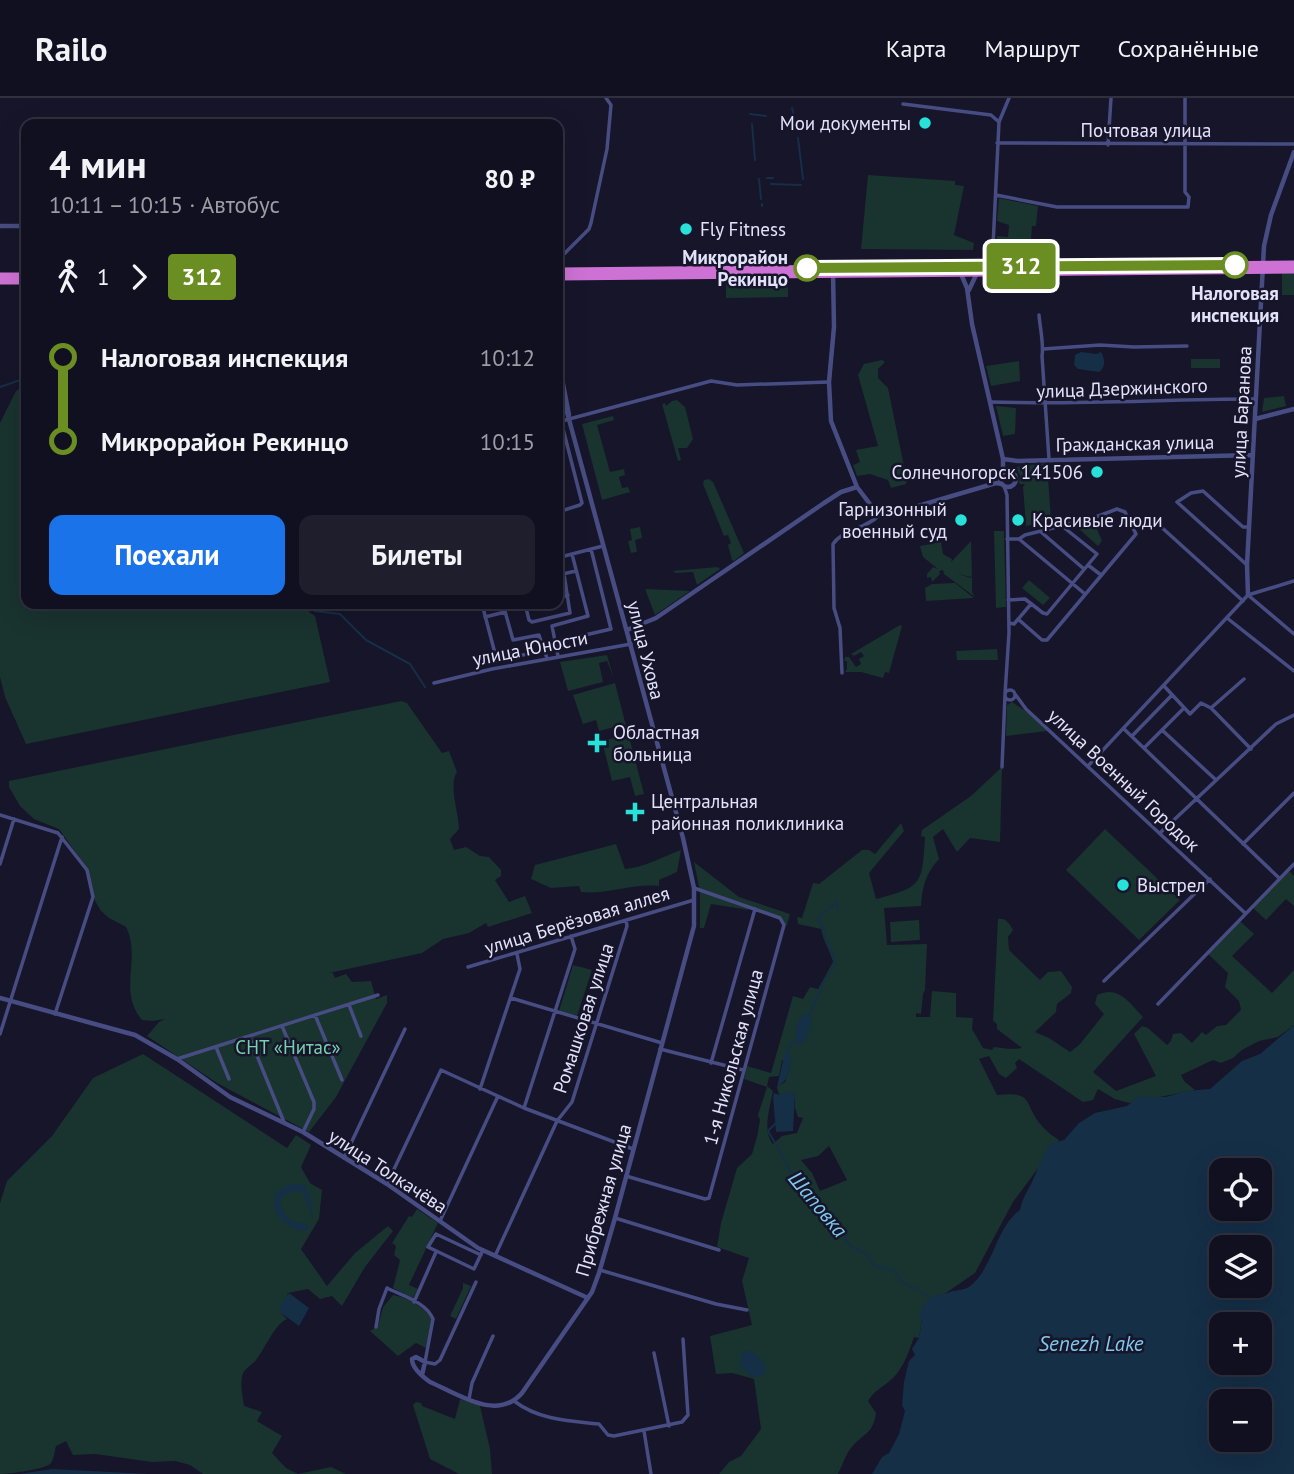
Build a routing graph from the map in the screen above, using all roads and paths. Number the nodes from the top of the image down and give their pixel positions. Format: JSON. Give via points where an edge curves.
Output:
{"nodes":[{"id":1,"x":606,"y":98,"type":"edge"},
{"id":2,"x":1009,"y":98,"type":"edge"},
{"id":3,"x":1111,"y":98,"type":"edge"},
{"id":4,"x":1185,"y":98,"type":"edge"},
{"id":5,"x":903,"y":104,"type":"dead end"},
{"id":6,"x":999,"y":122,"type":"junction"},
{"id":7,"x":997,"y":143,"type":"junction"},
{"id":8,"x":1294,"y":144,"type":"edge"},
{"id":9,"x":1108,"y":145,"type":"junction"},
{"id":10,"x":1185,"y":145,"type":"junction"},
{"id":11,"x":1294,"y":152,"type":"edge"},
{"id":12,"x":996,"y":195,"type":"junction"},
{"id":13,"x":0,"y":226,"type":"edge"},
{"id":14,"x":21,"y":226,"type":"edge"},
{"id":15,"x":563,"y":255,"type":"edge"},
{"id":16,"x":1294,"y":264,"type":"edge"},
{"id":17,"x":992,"y":267,"type":"junction"},
{"id":18,"x":1263,"y":268,"type":"junction"},
{"id":19,"x":1294,"y":270,"type":"edge"},
{"id":20,"x":563,"y":271,"type":"edge"},
{"id":21,"x":833,"y":271,"type":"junction"},
{"id":22,"x":961,"y":273,"type":"junction"},
{"id":23,"x":978,"y":273,"type":"junction"},
{"id":24,"x":0,"y":276,"type":"edge"},
{"id":25,"x":21,"y":276,"type":"edge"},
{"id":26,"x":572,"y":276,"type":"junction"},
{"id":27,"x":563,"y":277,"type":"edge"},
{"id":28,"x":0,"y":281,"type":"edge"},
{"id":29,"x":21,"y":281,"type":"edge"},
{"id":30,"x":563,"y":281,"type":"edge"},
{"id":31,"x":968,"y":295,"type":"junction"},
{"id":32,"x":1039,"y":315,"type":"dead end"},
{"id":33,"x":1187,"y":346,"type":"dead end"},
{"id":34,"x":1043,"y":349,"type":"junction"},
{"id":35,"x":829,"y":382,"type":"junction"},
{"id":36,"x":563,"y":384,"type":"edge"},
{"id":37,"x":563,"y":396,"type":"edge"},
{"id":38,"x":1255,"y":398,"type":"junction"},
{"id":39,"x":990,"y":402,"type":"junction"},
{"id":40,"x":1045,"y":403,"type":"junction"},
{"id":41,"x":1294,"y":409,"type":"edge"},
{"id":42,"x":1255,"y":412,"type":"junction"},
{"id":43,"x":1261,"y":418,"type":"junction"},
{"id":44,"x":1255,"y":419,"type":"junction"},
{"id":45,"x":570,"y":420,"type":"junction"},
{"id":46,"x":563,"y":421,"type":"edge"},
{"id":47,"x":563,"y":433,"type":"edge"},
{"id":48,"x":1253,"y":455,"type":"junction"},
{"id":49,"x":1049,"y":459,"type":"junction"},
{"id":50,"x":1003,"y":461,"type":"junction"},
{"id":51,"x":1016,"y":463,"type":"junction"},
{"id":52,"x":1005,"y":477,"type":"junction"},
{"id":53,"x":1012,"y":486,"type":"junction"},
{"id":54,"x":857,"y":487,"type":"junction"},
{"id":55,"x":1007,"y":495,"type":"junction"},
{"id":56,"x":563,"y":510,"type":"edge"},
{"id":57,"x":878,"y":514,"type":"junction"},
{"id":58,"x":1159,"y":525,"type":"dead end"},
{"id":59,"x":1062,"y":526,"type":"junction"},
{"id":60,"x":1249,"y":527,"type":"junction"},
{"id":61,"x":1039,"y":531,"type":"junction"},
{"id":62,"x":1007,"y":539,"type":"junction"},
{"id":63,"x":1019,"y":539,"type":"junction"},
{"id":64,"x":603,"y":546,"type":"junction"},
{"id":65,"x":591,"y":549,"type":"junction"},
{"id":66,"x":572,"y":554,"type":"junction"},
{"id":67,"x":563,"y":556,"type":"edge"},
{"id":68,"x":1088,"y":565,"type":"junction"},
{"id":69,"x":1247,"y":565,"type":"junction"},
{"id":70,"x":1084,"y":569,"type":"junction"},
{"id":71,"x":576,"y":570,"type":"junction"},
{"id":72,"x":564,"y":574,"type":"joint"},
{"id":73,"x":1101,"y":576,"type":"junction"},
{"id":74,"x":1294,"y":581,"type":"edge"},
{"id":75,"x":1072,"y":583,"type":"junction"},
{"id":76,"x":1085,"y":594,"type":"junction"},
{"id":77,"x":568,"y":595,"type":"junction"},
{"id":78,"x":1248,"y":595,"type":"junction"},
{"id":79,"x":563,"y":596,"type":"edge"},
{"id":80,"x":1008,"y":600,"type":"junction"},
{"id":81,"x":1243,"y":601,"type":"junction"},
{"id":82,"x":1031,"y":604,"type":"junction"},
{"id":83,"x":483,"y":609,"type":"edge"},
{"id":84,"x":504,"y":609,"type":"edge"},
{"id":85,"x":526,"y":609,"type":"edge"},
{"id":86,"x":505,"y":612,"type":"junction"},
{"id":87,"x":485,"y":617,"type":"junction"},
{"id":88,"x":1227,"y":618,"type":"junction"},
{"id":89,"x":1018,"y":620,"type":"junction"},
{"id":90,"x":1009,"y":624,"type":"junction"},
{"id":91,"x":628,"y":630,"type":"junction"},
{"id":92,"x":1294,"y":634,"type":"edge"},
{"id":93,"x":555,"y":642,"type":"junction"},
{"id":94,"x":631,"y":644,"type":"junction"},
{"id":95,"x":544,"y":650,"type":"junction"},
{"id":96,"x":558,"y":656,"type":"junction"},
{"id":97,"x":547,"y":658,"type":"junction"},
{"id":98,"x":1294,"y":663,"type":"edge"},
{"id":99,"x":1292,"y":670,"type":"edge"},
{"id":100,"x":842,"y":673,"type":"dead end"},
{"id":101,"x":1007,"y":675,"type":"junction"},
{"id":102,"x":1244,"y":679,"type":"dead end"},
{"id":103,"x":434,"y":684,"type":"dead end"},
{"id":104,"x":1164,"y":686,"type":"junction"},
{"id":105,"x":1013,"y":692,"type":"junction"},
{"id":106,"x":1005,"y":694,"type":"junction"},
{"id":107,"x":1172,"y":695,"type":"junction"},
{"id":108,"x":1010,"y":699,"type":"junction"},
{"id":109,"x":1184,"y":708,"type":"junction"},
{"id":110,"x":1211,"y":708,"type":"junction"},
{"id":111,"x":1004,"y":709,"type":"junction"},
{"id":112,"x":1026,"y":709,"type":"junction"},
{"id":113,"x":1294,"y":715,"type":"edge"},
{"id":114,"x":1124,"y":728,"type":"junction"},
{"id":115,"x":1162,"y":730,"type":"junction"},
{"id":116,"x":1132,"y":736,"type":"junction"},
{"id":117,"x":1144,"y":748,"type":"junction"},
{"id":118,"x":1251,"y":749,"type":"junction"},
{"id":119,"x":1088,"y":766,"type":"junction"},
{"id":120,"x":1002,"y":767,"type":"dead end"},
{"id":121,"x":1216,"y":780,"type":"junction"},
{"id":122,"x":1294,"y":793,"type":"edge"},
{"id":123,"x":1196,"y":798,"type":"junction"},
{"id":124,"x":0,"y":815,"type":"edge"},
{"id":125,"x":14,"y":819,"type":"junction"},
{"id":126,"x":1160,"y":833,"type":"junction"},
{"id":127,"x":62,"y":837,"type":"junction"},
{"id":128,"x":1243,"y":844,"type":"junction"},
{"id":129,"x":0,"y":864,"type":"edge"},
{"id":130,"x":1294,"y":864,"type":"edge"},
{"id":131,"x":1279,"y":878,"type":"junction"},
{"id":132,"x":1210,"y":879,"type":"junction"},
{"id":133,"x":694,"y":888,"type":"junction"},
{"id":134,"x":694,"y":900,"type":"junction"},
{"id":135,"x":755,"y":909,"type":"junction"},
{"id":136,"x":1245,"y":913,"type":"junction"},
{"id":137,"x":626,"y":920,"type":"junction"},
{"id":138,"x":571,"y":936,"type":"junction"},
{"id":139,"x":517,"y":953,"type":"junction"},
{"id":140,"x":468,"y":967,"type":"dead end"},
{"id":141,"x":1104,"y":981,"type":"dead end"},
{"id":142,"x":378,"y":995,"type":"dead end"},
{"id":143,"x":0,"y":998,"type":"edge"},
{"id":144,"x":511,"y":998,"type":"junction"},
{"id":145,"x":10,"y":1001,"type":"junction"},
{"id":146,"x":1158,"y":1004,"type":"dead end"},
{"id":147,"x":348,"y":1005,"type":"junction"},
{"id":148,"x":556,"y":1011,"type":"junction"},
{"id":149,"x":55,"y":1014,"type":"junction"},
{"id":150,"x":315,"y":1015,"type":"junction"},
{"id":151,"x":598,"y":1024,"type":"junction"},
{"id":152,"x":282,"y":1026,"type":"junction"},
{"id":153,"x":405,"y":1028,"type":"dead end"},
{"id":154,"x":0,"y":1034,"type":"edge"},
{"id":155,"x":249,"y":1036,"type":"junction"},
{"id":156,"x":361,"y":1036,"type":"dead end"},
{"id":157,"x":661,"y":1046,"type":"junction"},
{"id":158,"x":216,"y":1047,"type":"junction"},
{"id":159,"x":177,"y":1059,"type":"junction"},
{"id":160,"x":711,"y":1063,"type":"junction"},
{"id":161,"x":743,"y":1070,"type":"junction"},
{"id":162,"x":229,"y":1079,"type":"dead end"},
{"id":163,"x":342,"y":1080,"type":"dead end"},
{"id":164,"x":480,"y":1088,"type":"junction"},
{"id":165,"x":498,"y":1096,"type":"junction"},
{"id":166,"x":524,"y":1108,"type":"junction"},
{"id":167,"x":557,"y":1121,"type":"junction"},
{"id":168,"x":284,"y":1122,"type":"junction"},
{"id":169,"x":303,"y":1132,"type":"junction"},
{"id":170,"x":633,"y":1149,"type":"junction"},
{"id":171,"x":344,"y":1158,"type":"junction"},
{"id":172,"x":626,"y":1176,"type":"junction"},
{"id":173,"x":387,"y":1184,"type":"junction"},
{"id":174,"x":615,"y":1218,"type":"junction"},
{"id":175,"x":440,"y":1221,"type":"junction"},
{"id":176,"x":719,"y":1250,"type":"dead end"},
{"id":177,"x":436,"y":1252,"type":"junction"},
{"id":178,"x":482,"y":1252,"type":"junction"},
{"id":179,"x":495,"y":1256,"type":"junction"},
{"id":180,"x":600,"y":1270,"type":"junction"},
{"id":181,"x":476,"y":1282,"type":"dead end"},
{"id":182,"x":588,"y":1298,"type":"junction"},
{"id":183,"x":414,"y":1301,"type":"junction"},
{"id":184,"x":747,"y":1310,"type":"dead end"},
{"id":185,"x":376,"y":1327,"type":"dead end"},
{"id":186,"x":493,"y":1336,"type":"dead end"},
{"id":187,"x":683,"y":1339,"type":"dead end"},
{"id":188,"x":654,"y":1353,"type":"dead end"},
{"id":189,"x":425,"y":1362,"type":"junction"},
{"id":190,"x":422,"y":1375,"type":"junction"},
{"id":191,"x":469,"y":1399,"type":"junction"},
{"id":192,"x":514,"y":1401,"type":"junction"},
{"id":193,"x":669,"y":1426,"type":"junction"},
{"id":194,"x":644,"y":1432,"type":"junction"},
{"id":195,"x":651,"y":1474,"type":"edge"}],
"edges":[{"from":1,"to":15,"type":"street","via":[[611,105],[609,135],[591,223]]},
{"from":2,"to":6,"type":"street"},
{"from":3,"to":9,"type":"street"},
{"from":4,"to":10,"type":"street"},
{"from":5,"to":6,"type":"street","via":[[991,115]]},
{"from":6,"to":7,"type":"street"},
{"from":7,"to":9,"type":"street","name":"Почтовая улица"},
{"from":7,"to":12,"type":"street"},
{"from":8,"to":10,"type":"street","name":"Почтовая улица"},
{"from":9,"to":10,"type":"street","name":"Почтовая улица"},
{"from":10,"to":12,"type":"street","via":[[1188,206],[1051,206]]},
{"from":11,"to":18,"type":"street","name":"улица Баранова","via":[[1271,215]]},
{"from":12,"to":17,"type":"street"},
{"from":13,"to":14,"type":"street"},
{"from":16,"to":18,"type":"highway"},
{"from":17,"to":18,"type":"highway"},
{"from":17,"to":21,"type":"highway"},
{"from":18,"to":19,"type":"highway"},
{"from":18,"to":23,"type":"highway"},
{"from":18,"to":38,"type":"street","name":"улица Баранова"},
{"from":20,"to":21,"type":"highway"},
{"from":21,"to":22,"type":"highway"},
{"from":21,"to":26,"type":"highway"},
{"from":21,"to":35,"type":"street"},
{"from":22,"to":23,"type":"highway"},
{"from":22,"to":31,"type":"street"},
{"from":23,"to":31,"type":"street"},
{"from":24,"to":25,"type":"highway"},
{"from":26,"to":27,"type":"highway"},
{"from":26,"to":30,"type":"street"},
{"from":28,"to":29,"type":"highway"},
{"from":31,"to":39,"type":"street"},
{"from":32,"to":34,"type":"street"},
{"from":33,"to":34,"type":"street"},
{"from":34,"to":40,"type":"street"},
{"from":35,"to":45,"type":"street","via":[[737,386],[711,381]]},
{"from":35,"to":54,"type":"street","via":[[831,421]]},
{"from":36,"to":45,"type":"street","name":"улица Ухова"},
{"from":37,"to":45,"type":"street","name":"улица Ухова"},
{"from":38,"to":40,"type":"street","name":"улица Дзержинского"},
{"from":38,"to":42,"type":"street","name":"улица Баранова"},
{"from":39,"to":40,"type":"street","name":"улица Дзержинского"},
{"from":39,"to":50,"type":"street"},
{"from":40,"to":49,"type":"street"},
{"from":41,"to":43,"type":"street"},
{"from":42,"to":43,"type":"street"},
{"from":42,"to":44,"type":"street","name":"улица Баранова"},
{"from":43,"to":44,"type":"street"},
{"from":44,"to":48,"type":"street","name":"улица Баранова"},
{"from":45,"to":46,"type":"street"},
{"from":45,"to":64,"type":"street","name":"улица Ухова"},
{"from":47,"to":56,"type":"street","via":[[582,503]]},
{"from":48,"to":49,"type":"street","name":"Гражданская улица"},
{"from":48,"to":60,"type":"street","name":"улица Баранова"},
{"from":49,"to":51,"type":"street","name":"Гражданская улица"},
{"from":50,"to":51,"type":"street","name":"Гражданская улица"},
{"from":50,"to":52,"type":"street"},
{"from":51,"to":52,"type":"street"},
{"from":52,"to":53,"type":"street"},
{"from":52,"to":53,"type":"street","via":[[1016,481]]},
{"from":52,"to":55,"type":"street"},
{"from":52,"to":57,"type":"street","via":[[889,515]]},
{"from":53,"to":55,"type":"street"},
{"from":54,"to":57,"type":"street"},
{"from":54,"to":91,"type":"street","via":[[830,499],[656,618]]},
{"from":55,"to":62,"type":"street"},
{"from":57,"to":100,"type":"street","via":[[833,544]]},
{"from":58,"to":81,"type":"street"},
{"from":59,"to":61,"type":"street"},
{"from":59,"to":68,"type":"street","via":[[1097,554]]},
{"from":59,"to":73,"type":"street","via":[[1117,509],[1125,512],[1136,534]]},
{"from":60,"to":69,"type":"street","name":"улица Баранова"},
{"from":60,"to":69,"type":"street","via":[[1243,527],[1203,491],[1177,502]]},
{"from":61,"to":63,"type":"street"},
{"from":61,"to":70,"type":"street"},
{"from":62,"to":63,"type":"street"},
{"from":62,"to":80,"type":"street"},
{"from":63,"to":75,"type":"street"},
{"from":64,"to":65,"type":"street"},
{"from":64,"to":91,"type":"street","name":"улица Ухова"},
{"from":65,"to":66,"type":"street"},
{"from":65,"to":93,"type":"street","via":[[611,629]]},
{"from":66,"to":67,"type":"street"},
{"from":66,"to":71,"type":"street"},
{"from":68,"to":70,"type":"street"},
{"from":68,"to":73,"type":"street"},
{"from":69,"to":78,"type":"street","name":"улица Баранова"},
{"from":70,"to":75,"type":"street"},
{"from":71,"to":72,"type":"street"},
{"from":71,"to":93,"type":"street","via":[[588,616],[554,624]]},
{"from":72,"to":77,"type":"street"},
{"from":73,"to":76,"type":"street"},
{"from":74,"to":78,"type":"street"},
{"from":75,"to":76,"type":"street"},
{"from":75,"to":82,"type":"street","via":[[1046,614]]},
{"from":76,"to":89,"type":"street","via":[[1047,640]]},
{"from":77,"to":79,"type":"street"},
{"from":77,"to":85,"type":"street","via":[[568,614],[532,622]]},
{"from":78,"to":81,"type":"street"},
{"from":78,"to":92,"type":"street"},
{"from":80,"to":82,"type":"street","via":[[1025,599]]},
{"from":80,"to":90,"type":"street"},
{"from":81,"to":88,"type":"street"},
{"from":82,"to":89,"type":"street"},
{"from":83,"to":87,"type":"street"},
{"from":84,"to":86,"type":"street"},
{"from":86,"to":87,"type":"street"},
{"from":86,"to":95,"type":"street","via":[[513,640],[539,635]]},
{"from":87,"to":95,"type":"street","via":[[498,661]]},
{"from":88,"to":99,"type":"street"},
{"from":88,"to":104,"type":"street"},
{"from":89,"to":90,"type":"street"},
{"from":90,"to":101,"type":"street"},
{"from":91,"to":94,"type":"street","name":"улица Ухова"},
{"from":93,"to":96,"type":"street"},
{"from":94,"to":96,"type":"street","name":"улица Юности"},
{"from":94,"to":133,"type":"street","name":"улица Ухова"},
{"from":95,"to":97,"type":"street"},
{"from":96,"to":97,"type":"street","name":"улица Юности"},
{"from":97,"to":103,"type":"street","name":"улица Юности"},
{"from":98,"to":99,"type":"street"},
{"from":101,"to":105,"type":"street","name":"улица Военный Городок"},
{"from":101,"to":106,"type":"street"},
{"from":102,"to":110,"type":"street"},
{"from":104,"to":107,"type":"street"},
{"from":104,"to":114,"type":"street"},
{"from":105,"to":106,"type":"street"},
{"from":105,"to":108,"type":"street"},
{"from":105,"to":112,"type":"street","name":"улица Военный Городок"},
{"from":106,"to":108,"type":"street"},
{"from":106,"to":111,"type":"street"},
{"from":107,"to":109,"type":"street"},
{"from":107,"to":116,"type":"street"},
{"from":108,"to":111,"type":"street"},
{"from":108,"to":112,"type":"street"},
{"from":109,"to":110,"type":"street","via":[[1190,714],[1201,703]]},
{"from":109,"to":115,"type":"street"},
{"from":110,"to":118,"type":"street"},
{"from":111,"to":120,"type":"street"},
{"from":112,"to":119,"type":"street","name":"улица Военный Городок"},
{"from":113,"to":118,"type":"street","via":[[1276,724]]},
{"from":114,"to":116,"type":"street"},
{"from":114,"to":119,"type":"street"},
{"from":115,"to":117,"type":"street"},
{"from":115,"to":121,"type":"street"},
{"from":116,"to":117,"type":"street"},
{"from":117,"to":123,"type":"street"},
{"from":118,"to":121,"type":"street"},
{"from":119,"to":126,"type":"street","name":"улица Военный Городок"},
{"from":121,"to":123,"type":"street"},
{"from":122,"to":128,"type":"street"},
{"from":123,"to":126,"type":"street"},
{"from":123,"to":128,"type":"street"},
{"from":124,"to":125,"type":"street"},
{"from":125,"to":127,"type":"street"},
{"from":125,"to":129,"type":"street"},
{"from":126,"to":132,"type":"street","name":"улица Военный Городок"},
{"from":127,"to":145,"type":"street"},
{"from":127,"to":149,"type":"street","via":[[87,870],[93,897]]},
{"from":128,"to":131,"type":"street"},
{"from":130,"to":131,"type":"street"},
{"from":131,"to":136,"type":"street"},
{"from":132,"to":136,"type":"street","name":"улица Военный Городок"},
{"from":132,"to":141,"type":"street"},
{"from":133,"to":134,"type":"street","name":"Прибрежная улица"},
{"from":133,"to":135,"type":"street"},
{"from":134,"to":137,"type":"street","name":"улица Берёзовая аллея"},
{"from":134,"to":157,"type":"street","name":"Прибрежная улица","via":[[691,940]]},
{"from":135,"to":160,"type":"street"},
{"from":135,"to":161,"type":"street","name":"1-я Никольская улица","via":[[783,921]]},
{"from":136,"to":146,"type":"street"},
{"from":137,"to":138,"type":"street","name":"улица Берёзовая аллея"},
{"from":137,"to":151,"type":"street","name":"Ромашковая улица"},
{"from":138,"to":139,"type":"street","name":"улица Берёзовая аллея"},
{"from":138,"to":148,"type":"street","via":[[575,949]]},
{"from":139,"to":140,"type":"street","name":"улица Берёзовая аллея"},
{"from":139,"to":144,"type":"street","via":[[520,969]]},
{"from":142,"to":147,"type":"street"},
{"from":143,"to":145,"type":"street","name":"улица Толкачёва"},
{"from":144,"to":148,"type":"street"},
{"from":144,"to":164,"type":"street"},
{"from":145,"to":149,"type":"street","name":"улица Толкачёва"},
{"from":145,"to":154,"type":"street"},
{"from":147,"to":150,"type":"street"},
{"from":147,"to":156,"type":"street"},
{"from":148,"to":151,"type":"street"},
{"from":148,"to":166,"type":"street"},
{"from":149,"to":159,"type":"street","name":"улица Толкачёва","via":[[135,1035]]},
{"from":150,"to":152,"type":"street"},
{"from":150,"to":163,"type":"street"},
{"from":151,"to":157,"type":"street"},
{"from":151,"to":167,"type":"street","name":"Ромашковая улица","via":[[572,1102]]},
{"from":152,"to":155,"type":"street"},
{"from":152,"to":169,"type":"street","via":[[314,1102]]},
{"from":153,"to":171,"type":"street"},
{"from":155,"to":158,"type":"street"},
{"from":155,"to":168,"type":"street"},
{"from":157,"to":160,"type":"street"},
{"from":157,"to":170,"type":"street","name":"Прибрежная улица"},
{"from":158,"to":159,"type":"street"},
{"from":158,"to":162,"type":"street"},
{"from":159,"to":168,"type":"street","name":"улица Толкачёва","via":[[229,1097]]},
{"from":160,"to":161,"type":"street"},
{"from":161,"to":172,"type":"street","name":"1-я Никольская улица","via":[[707,1199]]},
{"from":164,"to":165,"type":"street"},
{"from":164,"to":173,"type":"street","via":[[441,1070]]},
{"from":165,"to":166,"type":"street"},
{"from":165,"to":175,"type":"street"},
{"from":166,"to":167,"type":"street"},
{"from":167,"to":170,"type":"street"},
{"from":167,"to":179,"type":"street","name":"Ромашковая улица"},
{"from":168,"to":169,"type":"street","name":"улица Толкачёва"},
{"from":169,"to":171,"type":"street","name":"улица Толкачёва"},
{"from":170,"to":172,"type":"street","name":"Прибрежная улица"},
{"from":171,"to":173,"type":"street","name":"улица Толкачёва"},
{"from":172,"to":174,"type":"street","name":"Прибрежная улица"},
{"from":173,"to":175,"type":"street","name":"улица Толкачёва"},
{"from":174,"to":176,"type":"street"},
{"from":174,"to":180,"type":"street","name":"Прибрежная улица"},
{"from":175,"to":178,"type":"street","name":"улица Толкачёва"},
{"from":177,"to":178,"type":"street","via":[[474,1269]]},
{"from":177,"to":178,"type":"street","via":[[428,1248],[436,1234]]},
{"from":177,"to":183,"type":"street"},
{"from":178,"to":179,"type":"street","name":"улица Толкачёва"},
{"from":179,"to":182,"type":"street","name":"улица Толкачёва"},
{"from":180,"to":182,"type":"street","name":"Прибрежная улица"},
{"from":180,"to":184,"type":"street"},
{"from":181,"to":189,"type":"street","via":[[440,1360]]},
{"from":182,"to":192,"type":"street","name":"Прибрежная улица"},
{"from":183,"to":185,"type":"street","via":[[387,1288]]},
{"from":183,"to":189,"type":"street","via":[[433,1319]]},
{"from":186,"to":191,"type":"street"},
{"from":187,"to":193,"type":"street","via":[[688,1415],[685,1421]]},
{"from":188,"to":193,"type":"street"},
{"from":189,"to":190,"type":"street"},
{"from":189,"to":190,"type":"street","via":[[418,1356],[412,1361]]},
{"from":190,"to":191,"type":"street"},
{"from":191,"to":192,"type":"street","via":[[494,1407]]},
{"from":192,"to":194,"type":"street","via":[[542,1416],[599,1424],[608,1435]]},
{"from":193,"to":194,"type":"street"},
{"from":194,"to":195,"type":"street"}]}
